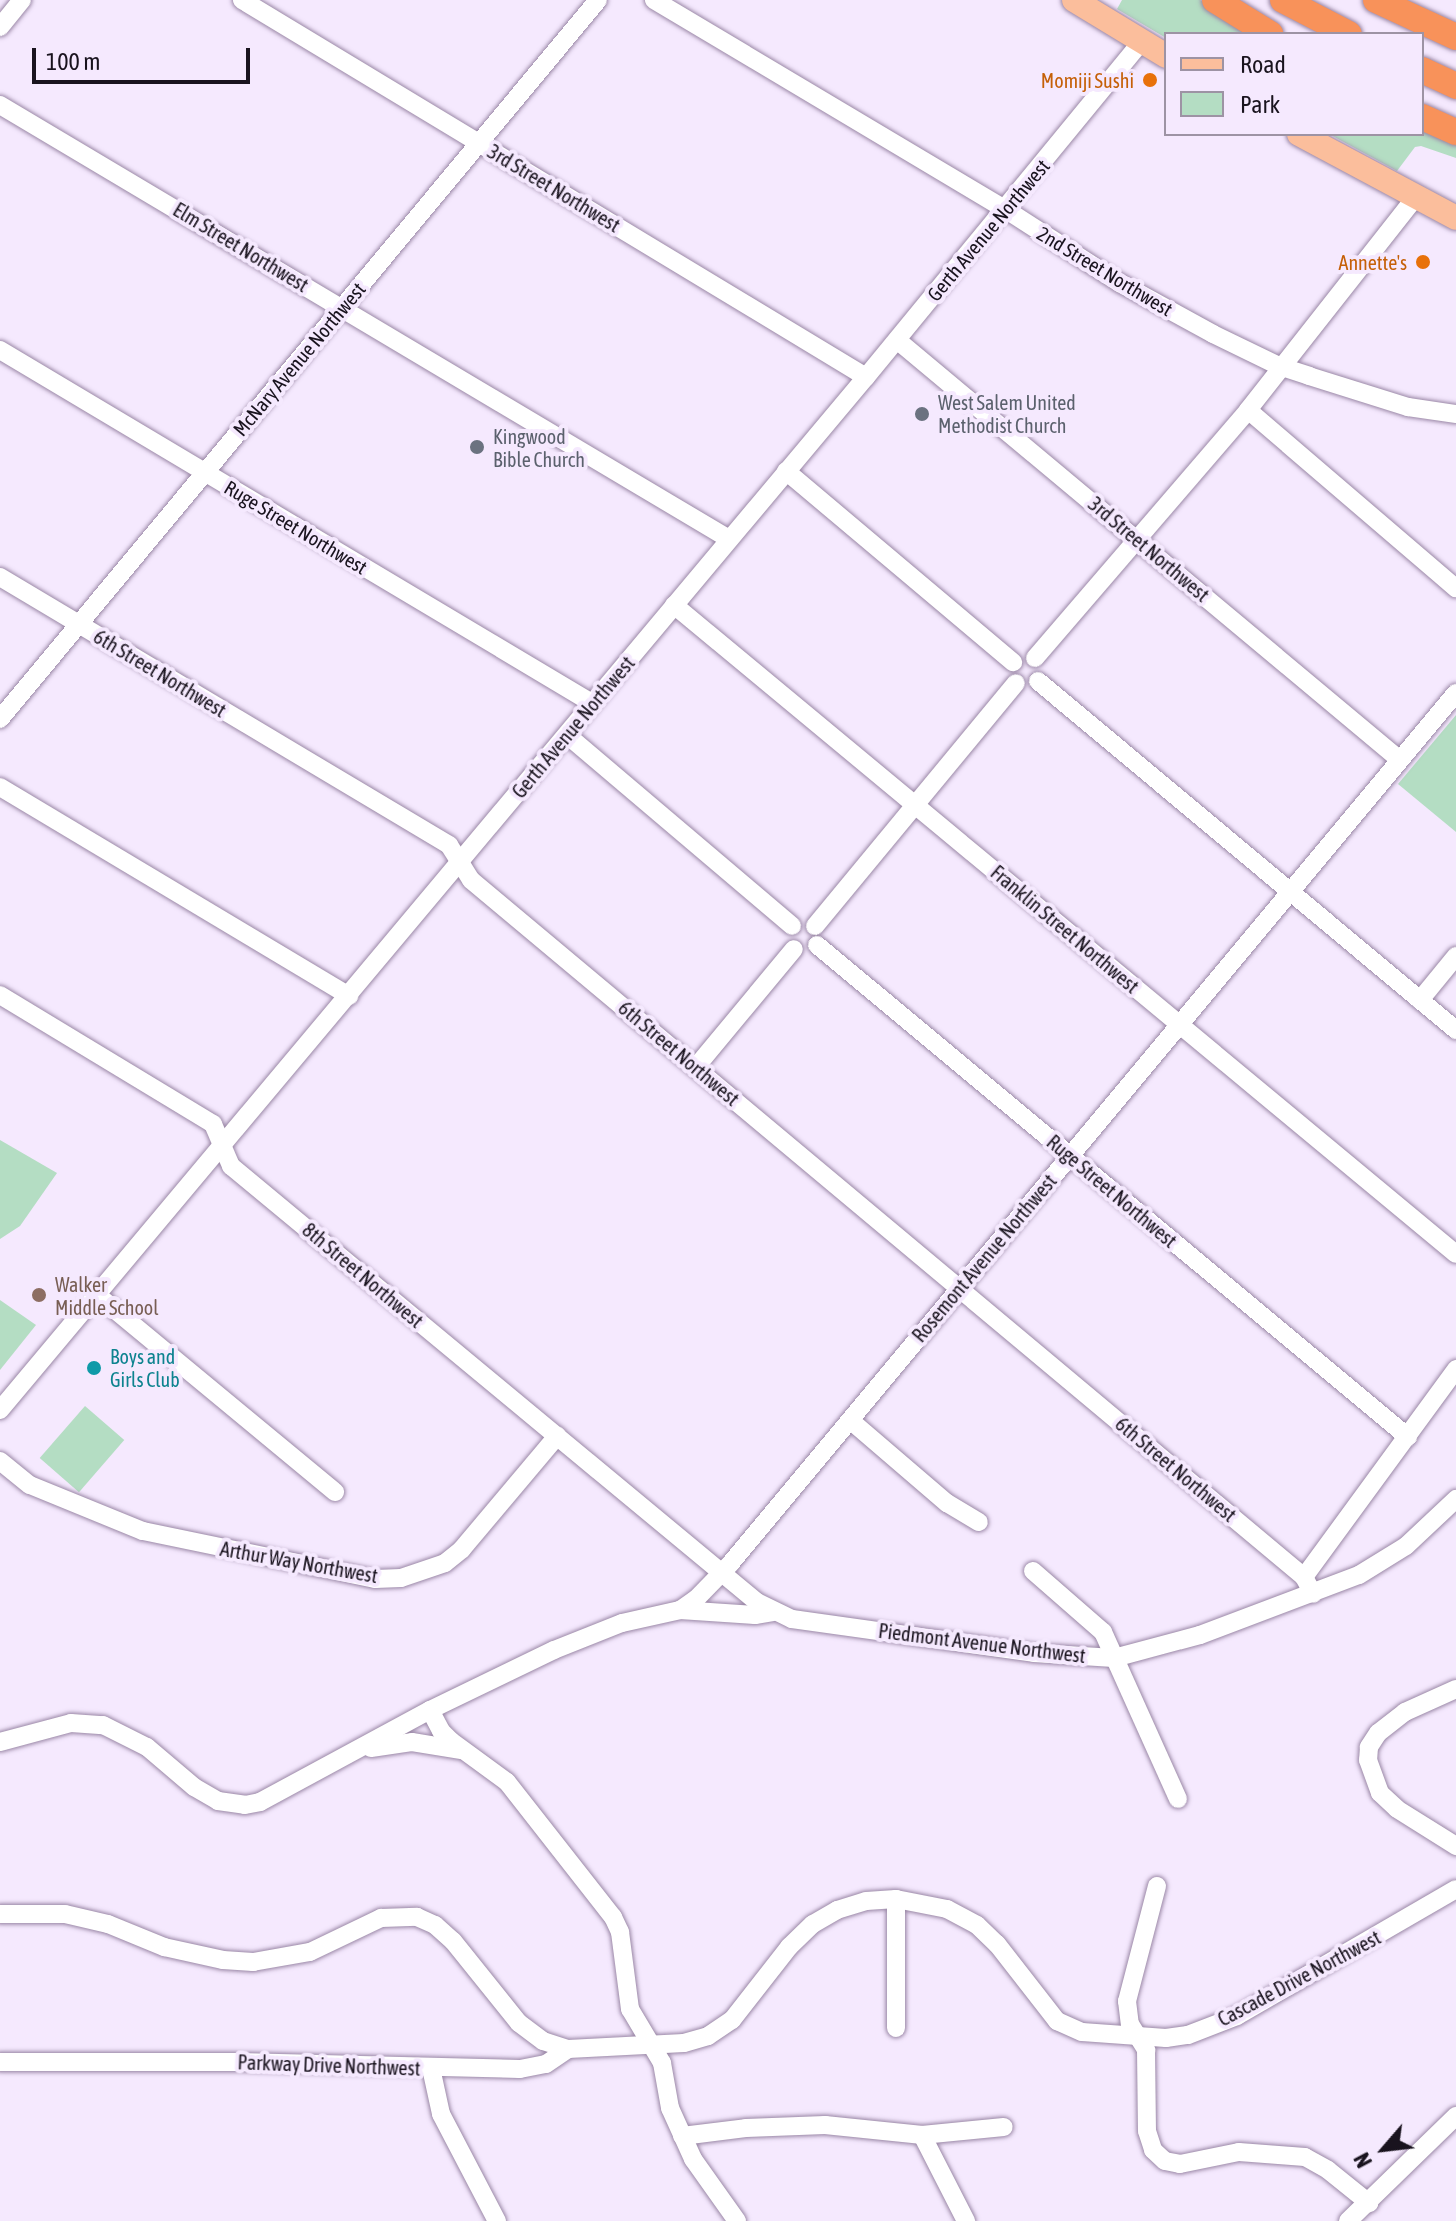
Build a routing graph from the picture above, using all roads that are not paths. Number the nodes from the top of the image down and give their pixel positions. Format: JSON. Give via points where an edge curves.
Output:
{"nodes":[{"id":1,"x":22,"y":0,"type":"edge"},
{"id":2,"x":242,"y":0,"type":"edge"},
{"id":3,"x":598,"y":0,"type":"edge"},
{"id":4,"x":654,"y":0,"type":"edge"},
{"id":5,"x":1074,"y":0,"type":"edge"},
{"id":6,"x":1215,"y":0,"type":"edge"},
{"id":7,"x":1283,"y":0,"type":"edge"},
{"id":8,"x":1376,"y":0,"type":"edge"},
{"id":9,"x":0,"y":27,"type":"edge"},
{"id":10,"x":1267,"y":32,"type":"edge"},
{"id":11,"x":1345,"y":32,"type":"edge"},
{"id":12,"x":1456,"y":37,"type":"edge"},
{"id":13,"x":1142,"y":41,"type":"junction"},
{"id":14,"x":1164,"y":55,"type":"edge"},
{"id":15,"x":1424,"y":71,"type":"edge"},
{"id":16,"x":1456,"y":86,"type":"edge"},
{"id":17,"x":0,"y":105,"type":"edge"},
{"id":18,"x":1424,"y":118,"type":"edge"},
{"id":19,"x":1456,"y":132,"type":"edge"},
{"id":20,"x":1303,"y":136,"type":"edge"},
{"id":21,"x":479,"y":143,"type":"junction"},
{"id":22,"x":1415,"y":198,"type":"junction"},
{"id":23,"x":1005,"y":209,"type":"junction"},
{"id":24,"x":1456,"y":218,"type":"edge"},
{"id":25,"x":342,"y":307,"type":"junction"},
{"id":26,"x":897,"y":340,"type":"junction"},
{"id":27,"x":0,"y":350,"type":"edge"},
{"id":28,"x":1279,"y":366,"type":"junction"},
{"id":29,"x":866,"y":377,"type":"junction"},
{"id":30,"x":1248,"y":410,"type":"junction"},
{"id":31,"x":1456,"y":414,"type":"edge"},
{"id":32,"x":786,"y":471,"type":"junction"},
{"id":33,"x":205,"y":472,"type":"junction"},
{"id":34,"x":729,"y":539,"type":"junction"},
{"id":35,"x":1139,"y":540,"type":"junction"},
{"id":36,"x":0,"y":577,"type":"edge"},
{"id":37,"x":1456,"y":588,"type":"edge"},
{"id":38,"x":674,"y":605,"type":"junction"},
{"id":39,"x":79,"y":624,"type":"junction"},
{"id":40,"x":1035,"y":658,"type":"junction"},
{"id":41,"x":1013,"y":662,"type":"junction"},
{"id":42,"x":1038,"y":681,"type":"junction"},
{"id":43,"x":1016,"y":683,"type":"junction"},
{"id":44,"x":1456,"y":693,"type":"edge"},
{"id":45,"x":592,"y":703,"type":"junction"},
{"id":46,"x":0,"y":719,"type":"edge"},
{"id":47,"x":567,"y":735,"type":"junction"},
{"id":48,"x":1400,"y":760,"type":"junction"},
{"id":49,"x":0,"y":787,"type":"edge"},
{"id":50,"x":916,"y":804,"type":"junction"},
{"id":51,"x":460,"y":863,"type":"junction"},
{"id":52,"x":1291,"y":890,"type":"junction"},
{"id":53,"x":792,"y":926,"type":"junction"},
{"id":54,"x":815,"y":926,"type":"junction"},
{"id":55,"x":817,"y":945,"type":"junction"},
{"id":56,"x":794,"y":949,"type":"junction"},
{"id":57,"x":1456,"y":956,"type":"edge"},
{"id":58,"x":0,"y":995,"type":"edge"},
{"id":59,"x":349,"y":996,"type":"junction"},
{"id":60,"x":1420,"y":1000,"type":"junction"},
{"id":61,"x":1178,"y":1024,"type":"junction"},
{"id":62,"x":1456,"y":1030,"type":"edge"},
{"id":63,"x":696,"y":1067,"type":"junction"},
{"id":64,"x":223,"y":1145,"type":"junction"},
{"id":65,"x":1070,"y":1156,"type":"junction"},
{"id":66,"x":1456,"y":1254,"type":"edge"},
{"id":67,"x":959,"y":1287,"type":"junction"},
{"id":68,"x":97,"y":1295,"type":"junction"},
{"id":69,"x":1456,"y":1369,"type":"edge"},
{"id":70,"x":0,"y":1410,"type":"edge"},
{"id":71,"x":850,"y":1420,"type":"junction"},
{"id":72,"x":557,"y":1436,"type":"junction"},
{"id":73,"x":1408,"y":1437,"type":"junction"},
{"id":74,"x":0,"y":1461,"type":"edge"},
{"id":75,"x":335,"y":1492,"type":"dead end"},
{"id":76,"x":1456,"y":1499,"type":"edge"},
{"id":77,"x":979,"y":1522,"type":"dead end"},
{"id":78,"x":1033,"y":1571,"type":"dead end"},
{"id":79,"x":722,"y":1573,"type":"junction"},
{"id":80,"x":1304,"y":1577,"type":"junction"},
{"id":81,"x":1313,"y":1594,"type":"junction"},
{"id":82,"x":680,"y":1610,"type":"junction"},
{"id":83,"x":773,"y":1612,"type":"junction"},
{"id":84,"x":1114,"y":1658,"type":"junction"},
{"id":85,"x":1456,"y":1689,"type":"edge"},
{"id":86,"x":430,"y":1710,"type":"junction"},
{"id":87,"x":0,"y":1742,"type":"edge"},
{"id":88,"x":357,"y":1750,"type":"junction"},
{"id":89,"x":467,"y":1751,"type":"junction"},
{"id":90,"x":1178,"y":1799,"type":"dead end"},
{"id":91,"x":1456,"y":1846,"type":"edge"},
{"id":92,"x":1157,"y":1886,"type":"dead end"},
{"id":93,"x":1454,"y":1895,"type":"edge"},
{"id":94,"x":896,"y":1899,"type":"junction"},
{"id":95,"x":0,"y":1914,"type":"edge"},
{"id":96,"x":896,"y":2028,"type":"dead end"},
{"id":97,"x":1139,"y":2038,"type":"junction"},
{"id":98,"x":653,"y":2047,"type":"junction"},
{"id":99,"x":568,"y":2049,"type":"junction"},
{"id":100,"x":0,"y":2062,"type":"edge"},
{"id":101,"x":431,"y":2068,"type":"junction"},
{"id":102,"x":1456,"y":2116,"type":"edge"},
{"id":103,"x":1004,"y":2127,"type":"dead end"},
{"id":104,"x":922,"y":2135,"type":"junction"},
{"id":105,"x":682,"y":2136,"type":"junction"},
{"id":106,"x":1369,"y":2203,"type":"junction"},
{"id":107,"x":497,"y":2221,"type":"edge"},
{"id":108,"x":737,"y":2221,"type":"edge"},
{"id":109,"x":966,"y":2221,"type":"edge"},
{"id":110,"x":1348,"y":2221,"type":"edge"}],
"edges":[{"from":1,"to":9,"type":"street"},
{"from":2,"to":21,"type":"street","name":"3rd Street Northwest"},
{"from":3,"to":21,"type":"street","name":"McNary Avenue Northwest"},
{"from":4,"to":23,"type":"street","name":"2nd Street Northwest"},
{"from":5,"to":13,"type":"main road"},
{"from":6,"to":10,"type":"highway"},
{"from":7,"to":11,"type":"highway"},
{"from":8,"to":12,"type":"highway"},
{"from":13,"to":14,"type":"main road"},
{"from":13,"to":23,"type":"street","name":"Gerth Avenue Northwest"},
{"from":15,"to":16,"type":"highway"},
{"from":17,"to":25,"type":"street","name":"Elm Street Northwest"},
{"from":18,"to":19,"type":"highway"},
{"from":20,"to":22,"type":"main road"},
{"from":21,"to":25,"type":"street","name":"McNary Avenue Northwest"},
{"from":21,"to":29,"type":"street","name":"3rd Street Northwest"},
{"from":22,"to":24,"type":"main road"},
{"from":22,"to":28,"type":"street"},
{"from":23,"to":26,"type":"street","name":"Gerth Avenue Northwest"},
{"from":23,"to":28,"type":"street","name":"2nd Street Northwest","via":[[1120,283]]},
{"from":25,"to":33,"type":"street","name":"McNary Avenue Northwest"},
{"from":25,"to":34,"type":"street","name":"Elm Street Northwest"},
{"from":26,"to":29,"type":"street","name":"Gerth Avenue Northwest"},
{"from":26,"to":35,"type":"street","name":"3rd Street Northwest"},
{"from":27,"to":33,"type":"street","name":"Ruge Street Northwest"},
{"from":28,"to":30,"type":"street"},
{"from":28,"to":31,"type":"street","name":"2nd Street Northwest","via":[[1408,407]]},
{"from":29,"to":32,"type":"street","name":"Gerth Avenue Northwest"},
{"from":30,"to":35,"type":"street"},
{"from":30,"to":37,"type":"street"},
{"from":32,"to":34,"type":"street","name":"Gerth Avenue Northwest"},
{"from":32,"to":41,"type":"street"},
{"from":33,"to":39,"type":"street","name":"McNary Avenue Northwest"},
{"from":33,"to":45,"type":"street","name":"Ruge Street Northwest"},
{"from":34,"to":38,"type":"street","name":"Gerth Avenue Northwest"},
{"from":35,"to":40,"type":"street"},
{"from":35,"to":48,"type":"street","name":"3rd Street Northwest"},
{"from":36,"to":39,"type":"street","name":"6th Street Northwest"},
{"from":38,"to":45,"type":"street","name":"Gerth Avenue Northwest"},
{"from":38,"to":50,"type":"street","name":"Franklin Street Northwest"},
{"from":39,"to":46,"type":"street","name":"McNary Avenue Northwest"},
{"from":39,"to":51,"type":"street","name":"6th Street Northwest","via":[[449,845]]},
{"from":40,"to":41,"type":"street","via":[[1027,655]]},
{"from":40,"to":42,"type":"street","via":[[1041,666]]},
{"from":41,"to":43,"type":"street","via":[[1010,670]]},
{"from":42,"to":43,"type":"street","via":[[1025,687]]},
{"from":42,"to":52,"type":"street"},
{"from":43,"to":50,"type":"street"},
{"from":44,"to":48,"type":"street","name":"Rosemont Avenue Northwest"},
{"from":45,"to":47,"type":"street","name":"Gerth Avenue Northwest"},
{"from":47,"to":51,"type":"street","name":"Gerth Avenue Northwest"},
{"from":47,"to":53,"type":"street"},
{"from":48,"to":52,"type":"street","name":"Rosemont Avenue Northwest"},
{"from":49,"to":59,"type":"street"},
{"from":50,"to":54,"type":"street"},
{"from":50,"to":61,"type":"street","name":"Franklin Street Northwest"},
{"from":51,"to":59,"type":"street","name":"Gerth Avenue Northwest"},
{"from":51,"to":63,"type":"street","name":"6th Street Northwest","via":[[471,880]]},
{"from":52,"to":60,"type":"street"},
{"from":52,"to":61,"type":"street","name":"Rosemont Avenue Northwest"},
{"from":53,"to":54,"type":"street","via":[[807,921]]},
{"from":53,"to":56,"type":"street","via":[[788,935]]},
{"from":54,"to":55,"type":"street"},
{"from":55,"to":56,"type":"street","via":[[803,953]]},
{"from":55,"to":65,"type":"street","name":"Ruge Street Northwest"},
{"from":56,"to":63,"type":"street"},
{"from":57,"to":60,"type":"street"},
{"from":58,"to":64,"type":"street","name":"8th Street Northwest","via":[[213,1124]]},
{"from":59,"to":64,"type":"street","name":"Gerth Avenue Northwest"},
{"from":60,"to":62,"type":"street"},
{"from":61,"to":65,"type":"street","name":"Rosemont Avenue Northwest"},
{"from":61,"to":66,"type":"street","name":"Franklin Street Northwest"},
{"from":63,"to":67,"type":"street","name":"6th Street Northwest"},
{"from":64,"to":68,"type":"street","name":"Gerth Avenue Northwest"},
{"from":64,"to":72,"type":"street","name":"8th Street Northwest","via":[[231,1166]]},
{"from":65,"to":67,"type":"street","name":"Rosemont Avenue Northwest"},
{"from":65,"to":73,"type":"street","name":"Ruge Street Northwest"},
{"from":67,"to":71,"type":"street","name":"Rosemont Avenue Northwest"},
{"from":67,"to":80,"type":"street","name":"6th Street Northwest"},
{"from":68,"to":70,"type":"street","name":"Gerth Avenue Northwest"},
{"from":68,"to":75,"type":"street"},
{"from":69,"to":73,"type":"street"},
{"from":71,"to":77,"type":"street","via":[[947,1503]]},
{"from":71,"to":79,"type":"street","name":"Rosemont Avenue Northwest"},
{"from":72,"to":74,"type":"street","name":"Arthur Way Northwest","via":[[462,1549],[445,1563],[401,1578],[375,1579],[143,1531],[30,1485]]},
{"from":72,"to":79,"type":"street","name":"8th Street Northwest"},
{"from":73,"to":80,"type":"street"},
{"from":76,"to":81,"type":"street","name":"Piedmont Avenue Northwest","via":[[1385,1561]]},
{"from":78,"to":84,"type":"street","via":[[1103,1632]]},
{"from":79,"to":82,"type":"street","name":"Rosemont Avenue Northwest"},
{"from":79,"to":83,"type":"street","name":"Piedmont Avenue Northwest"},
{"from":80,"to":81,"type":"street","name":"6th Street Northwest"},
{"from":81,"to":84,"type":"street","name":"Piedmont Avenue Northwest","via":[[1200,1635]]},
{"from":82,"to":83,"type":"street"},
{"from":82,"to":86,"type":"street","name":"Rosemont Avenue Northwest","via":[[595,1632]]},
{"from":83,"to":84,"type":"street","name":"Piedmont Avenue Northwest","via":[[1034,1653]]},
{"from":84,"to":90,"type":"street"},
{"from":85,"to":91,"type":"street","via":[[1405,1712],[1378,1733],[1368,1760],[1380,1793]]},
{"from":86,"to":88,"type":"street"},
{"from":86,"to":89,"type":"street","via":[[441,1731]]},
{"from":87,"to":88,"type":"street","via":[[71,1723],[103,1725],[147,1747],[206,1795],[245,1805],[277,1795]]},
{"from":88,"to":89,"type":"street","via":[[412,1742]]},
{"from":89,"to":98,"type":"street","via":[[507,1782],[613,1917],[620,1932],[630,2009]]},
{"from":92,"to":97,"type":"street","via":[[1127,2001],[1130,2024]]},
{"from":93,"to":97,"type":"street","name":"Cascade Drive Northwest","via":[[1237,2016],[1188,2035]]},
{"from":94,"to":96,"type":"street"},
{"from":94,"to":97,"type":"street","name":"Cascade Drive Northwest","via":[[947,1909],[977,1925],[1057,2021],[1082,2032]]},
{"from":94,"to":98,"type":"street","name":"Cascade Drive Northwest","via":[[851,1905],[813,1924],[732,2020],[708,2036]]},
{"from":95,"to":99,"type":"street","via":[[65,1914],[108,1924],[164,1947],[253,1962],[310,1952],[381,1918],[417,1917],[453,1941],[519,2023],[543,2041]]},
{"from":97,"to":106,"type":"street","via":[[1146,2050],[1147,2131],[1158,2156],[1180,2164],[1239,2152],[1305,2157]]},
{"from":98,"to":99,"type":"street","name":"Parkway Drive Northwest"},
{"from":98,"to":105,"type":"street"},
{"from":99,"to":101,"type":"street","name":"Parkway Drive Northwest","via":[[533,2068]]},
{"from":100,"to":101,"type":"street","name":"Parkway Drive Northwest"},
{"from":101,"to":107,"type":"street","via":[[441,2114]]},
{"from":102,"to":106,"type":"street"},
{"from":103,"to":104,"type":"street"},
{"from":104,"to":105,"type":"street","via":[[825,2125]]},
{"from":104,"to":109,"type":"street"},
{"from":105,"to":108,"type":"street"},
{"from":106,"to":110,"type":"street"}]}
